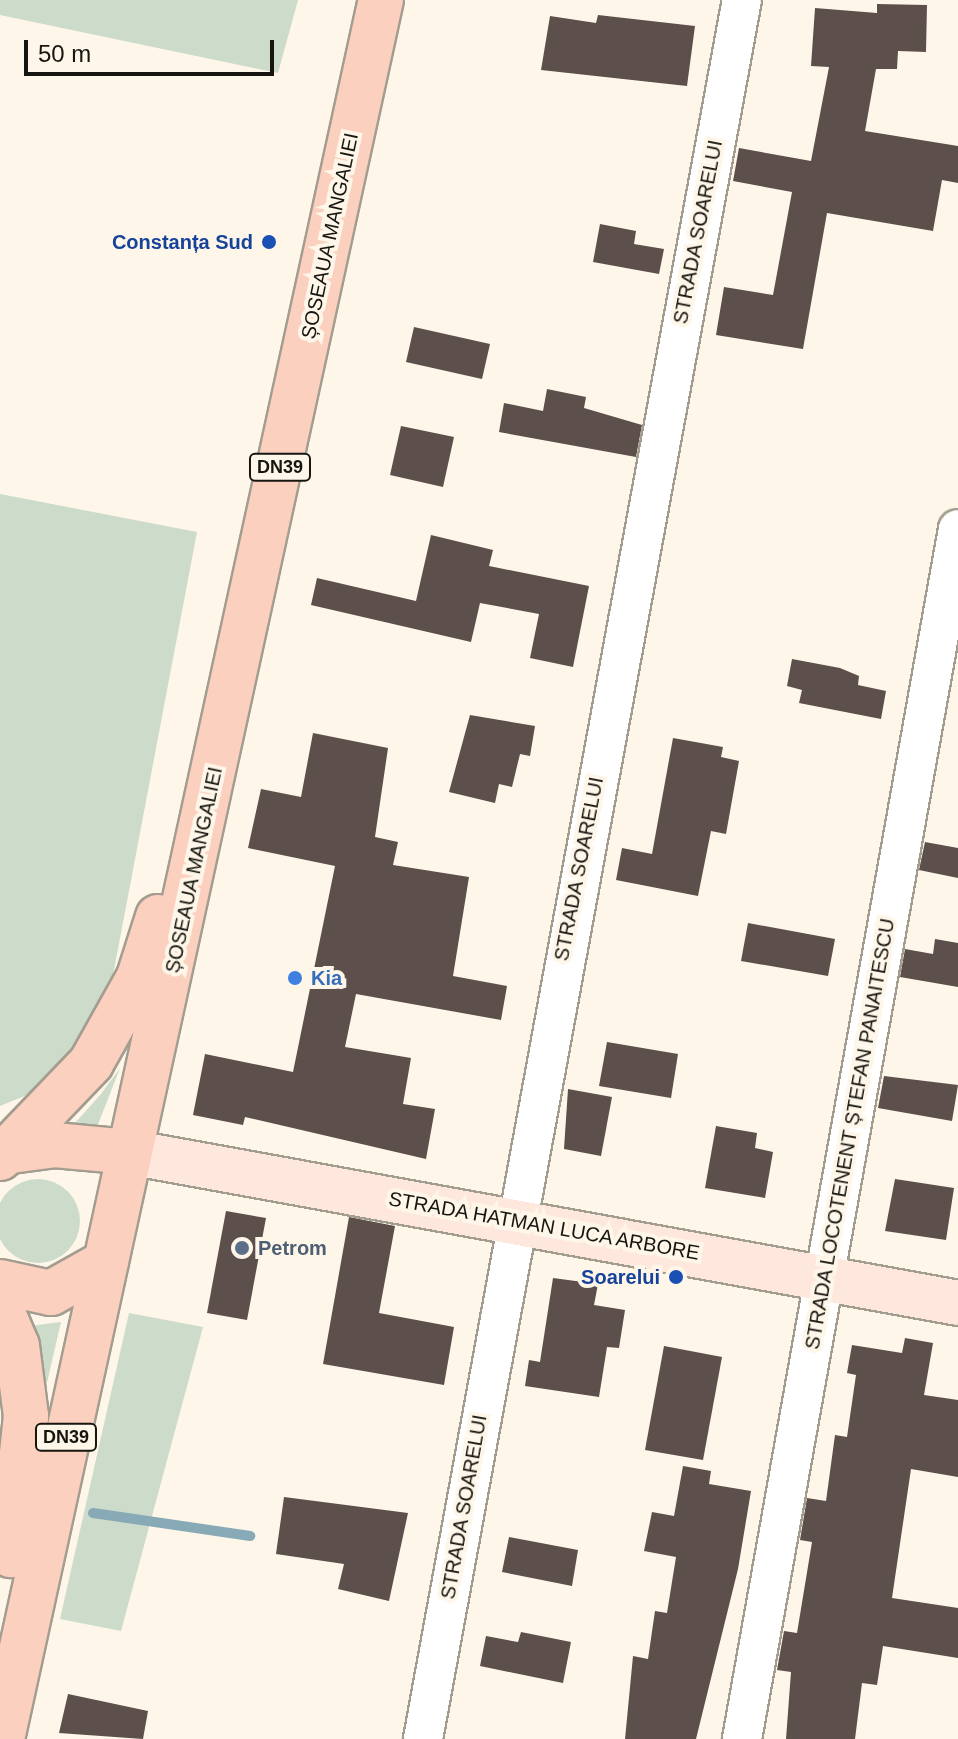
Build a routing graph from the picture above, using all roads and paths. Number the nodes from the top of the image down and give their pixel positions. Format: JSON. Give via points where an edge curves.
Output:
{"nodes":[{"id":1,"x":351,"y":0,"type":"edge"},
{"id":2,"x":381,"y":0,"type":"edge"},
{"id":3,"x":742,"y":0,"type":"edge"},
{"id":4,"x":958,"y":529,"type":"edge"},
{"id":5,"x":129,"y":1152,"type":"junction"},
{"id":6,"x":5,"y":1154,"type":"edge"},
{"id":7,"x":513,"y":1220,"type":"junction"},
{"id":8,"x":106,"y":1262,"type":"junction"},
{"id":9,"x":825,"y":1278,"type":"junction"},
{"id":10,"x":0,"y":1282,"type":"edge"},
{"id":11,"x":958,"y":1303,"type":"edge"},
{"id":12,"x":0,"y":1306,"type":"edge"},
{"id":13,"x":0,"y":1616,"type":"edge"},
{"id":14,"x":2,"y":1739,"type":"edge"},
{"id":15,"x":423,"y":1739,"type":"edge"},
{"id":16,"x":742,"y":1739,"type":"edge"}],
"edges":[{"from":1,"to":6,"type":"main road","name":"ȘOSEAUA MANGALIEI","number":"DN39","via":[[148,954],[91,1063]]},
{"from":2,"to":5,"type":"main road","name":"ȘOSEAUA MANGALIEI","number":"DN39"},
{"from":3,"to":7,"type":"street","name":"STRADA SOARELUI"},
{"from":4,"to":9,"type":"street","name":"STRADA LOCOTENENT ȘTEFAN PANAITESCU"},
{"from":5,"to":6,"type":"main road","number":"DN39","via":[[54,1145]]},
{"from":5,"to":7,"type":"street","name":"STRADA HATMAN LUCA ARBORE"},
{"from":5,"to":8,"type":"main road","name":"ȘOSEAUA MANGALIEI","number":"DN39"},
{"from":7,"to":9,"type":"street","name":"STRADA HATMAN LUCA ARBORE"},
{"from":7,"to":15,"type":"street","name":"STRADA SOARELUI"},
{"from":8,"to":10,"type":"main road","via":[[51,1293]]},
{"from":8,"to":14,"type":"main road","name":"ȘOSEAUA MANGALIEI","number":"DN39"},
{"from":9,"to":11,"type":"street","name":"STRADA HATMAN LUCA ARBORE"},
{"from":9,"to":16,"type":"street","name":"STRADA LOCOTENENT ȘTEFAN PANAITESCU"},
{"from":12,"to":13,"type":"main road","number":"DN39","via":[[17,1346],[26,1416],[23,1485]]}]}
